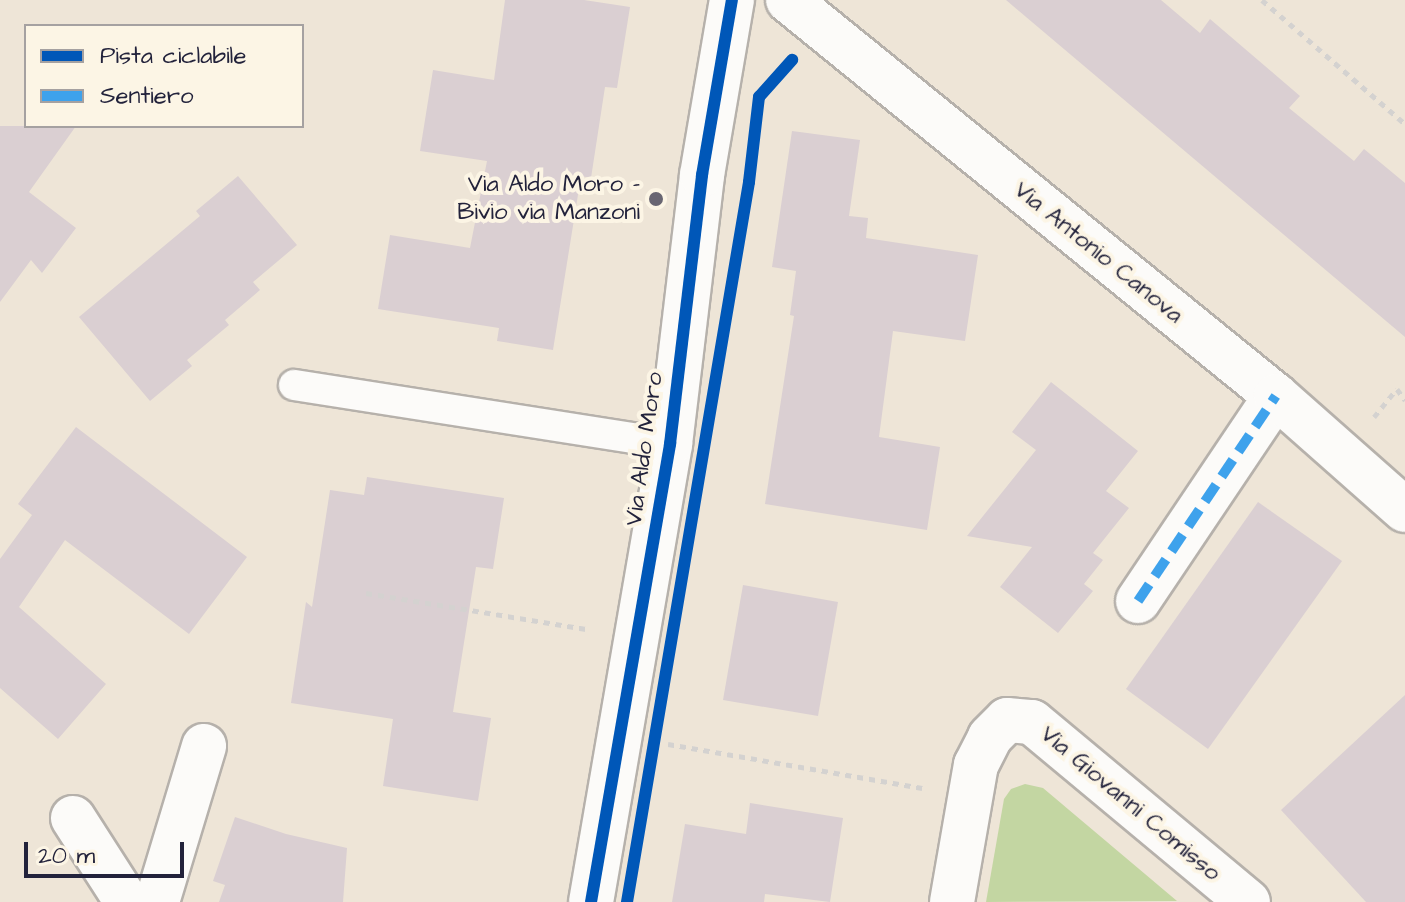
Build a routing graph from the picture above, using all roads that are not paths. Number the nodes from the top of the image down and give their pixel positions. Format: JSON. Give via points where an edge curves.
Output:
{"nodes":[{"id":1,"x":732,"y":0,"type":"edge"},
{"id":2,"x":788,"y":0,"type":"edge"},
{"id":3,"x":294,"y":385,"type":"dead end"},
{"id":4,"x":1276,"y":396,"type":"junction"},
{"id":5,"x":670,"y":444,"type":"junction"},
{"id":6,"x":1405,"y":510,"type":"edge"},
{"id":7,"x":1138,"y":601,"type":"dead end"},
{"id":8,"x":204,"y":746,"type":"dead end"},
{"id":9,"x":73,"y":818,"type":"dead end"},
{"id":10,"x":127,"y":902,"type":"edge"},
{"id":11,"x":157,"y":902,"type":"edge"},
{"id":12,"x":591,"y":902,"type":"edge"},
{"id":13,"x":952,"y":902,"type":"edge"},
{"id":14,"x":1248,"y":902,"type":"edge"}],
"edges":[{"from":1,"to":5,"type":"street","name":"Via Aldo Moro","via":[[702,175]]},
{"from":2,"to":4,"type":"street","name":"Via Antonio Canova"},
{"from":3,"to":5,"type":"lane"},
{"from":4,"to":6,"type":"street","name":"Via Antonio Canova"},
{"from":4,"to":7,"type":"street"},
{"from":5,"to":12,"type":"street","name":"Via Aldo Moro"},
{"from":8,"to":11,"type":"street"},
{"from":9,"to":10,"type":"street"},
{"from":13,"to":14,"type":"street","name":"Via Giovanni Comisso","via":[[976,765],[990,737],[1007,720],[1032,722]]}]}
